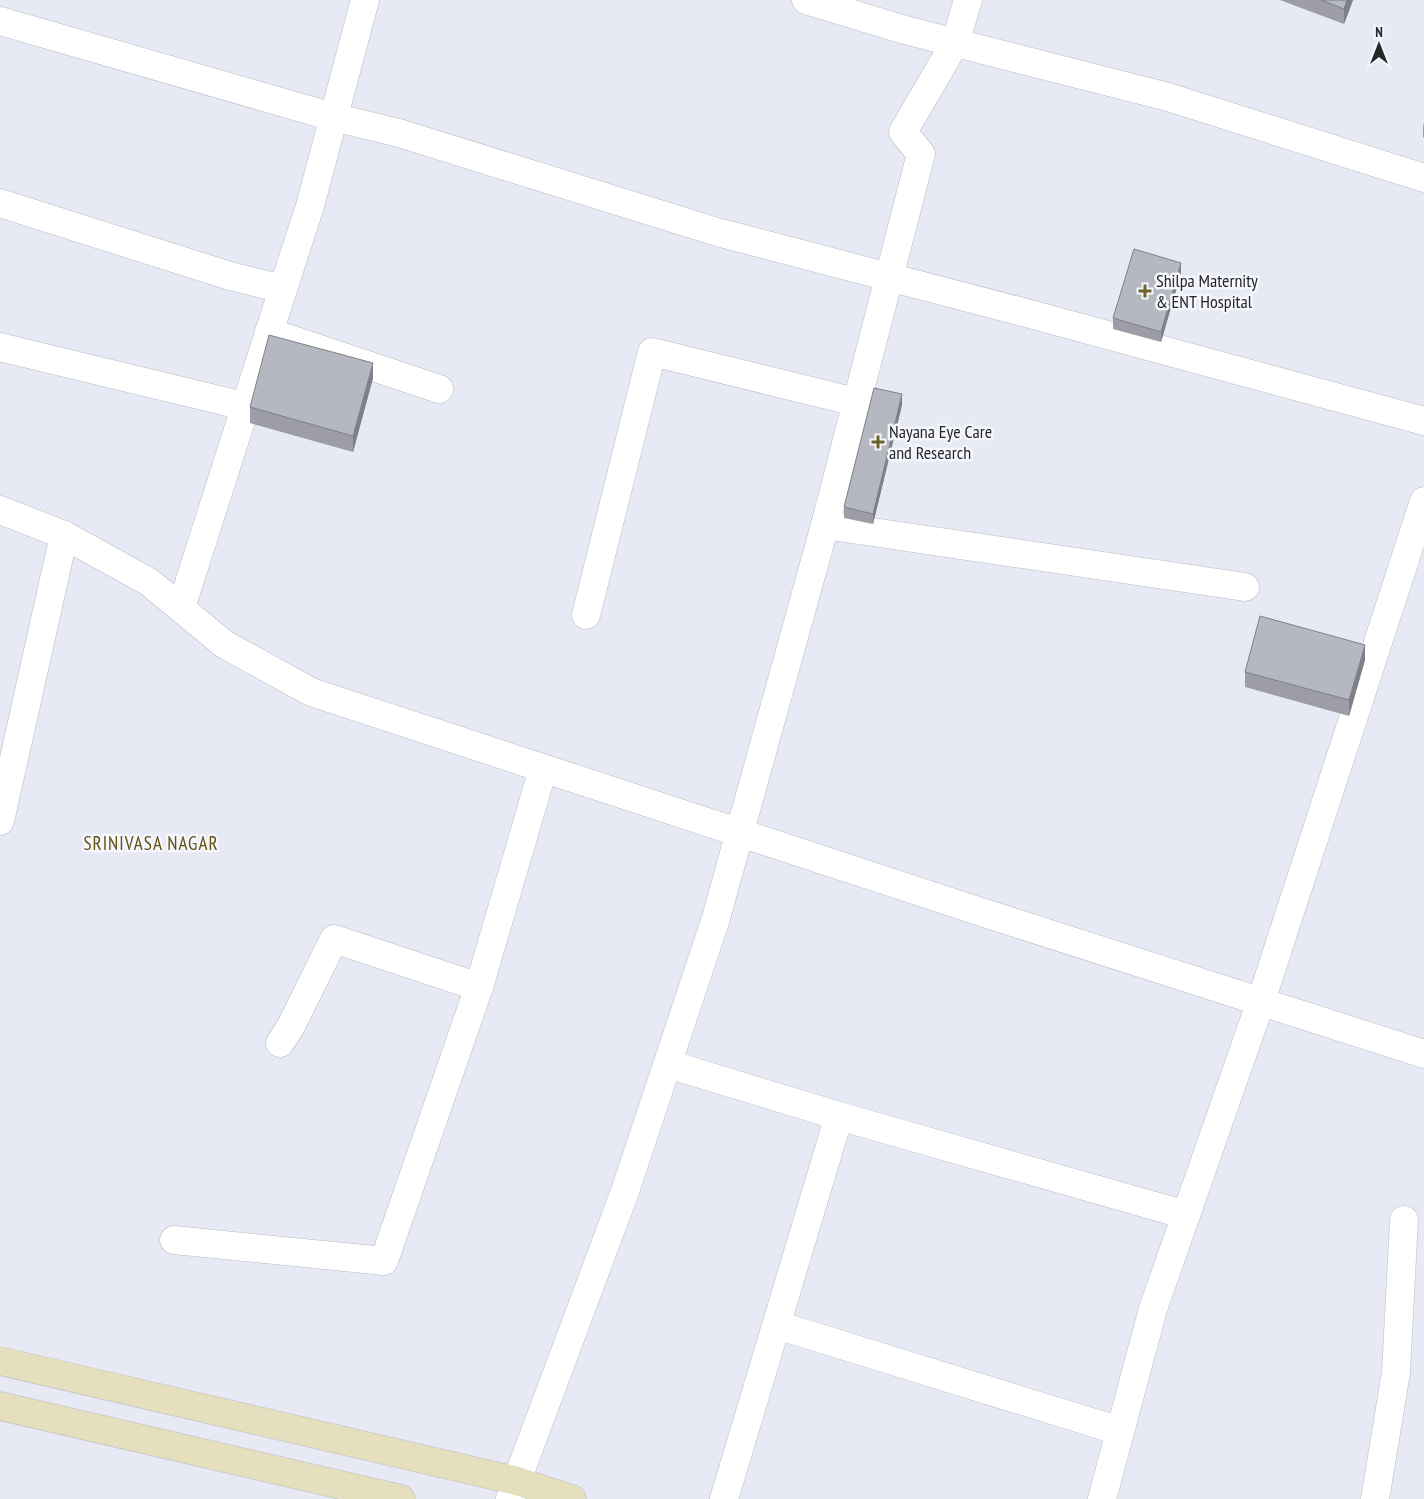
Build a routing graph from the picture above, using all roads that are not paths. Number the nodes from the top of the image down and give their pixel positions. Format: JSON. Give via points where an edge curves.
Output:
{"nodes":[{"id":1,"x":365,"y":0,"type":"edge"},
{"id":2,"x":806,"y":0,"type":"edge"},
{"id":3,"x":968,"y":0,"type":"edge"},
{"id":4,"x":0,"y":21,"type":"edge"},
{"id":5,"x":955,"y":42,"type":"junction"},
{"id":6,"x":333,"y":117,"type":"junction"},
{"id":7,"x":1424,"y":178,"type":"edge"},
{"id":8,"x":0,"y":203,"type":"edge"},
{"id":9,"x":889,"y":277,"type":"junction"},
{"id":10,"x":283,"y":289,"type":"junction"},
{"id":11,"x":268,"y":332,"type":"junction"},
{"id":12,"x":0,"y":348,"type":"edge"},
{"id":13,"x":439,"y":389,"type":"dead end"},
{"id":14,"x":856,"y":402,"type":"junction"},
{"id":15,"x":244,"y":406,"type":"junction"},
{"id":16,"x":1424,"y":421,"type":"edge"},
{"id":17,"x":1424,"y":501,"type":"edge"},
{"id":18,"x":0,"y":510,"type":"edge"},
{"id":19,"x":826,"y":525,"type":"junction"},
{"id":20,"x":64,"y":535,"type":"junction"},
{"id":21,"x":1245,"y":587,"type":"dead end"},
{"id":22,"x":181,"y":608,"type":"junction"},
{"id":23,"x":586,"y":615,"type":"dead end"},
{"id":24,"x":543,"y":769,"type":"junction"},
{"id":25,"x":0,"y":822,"type":"edge"},
{"id":26,"x":739,"y":832,"type":"junction"},
{"id":27,"x":479,"y":987,"type":"junction"},
{"id":28,"x":1261,"y":1001,"type":"junction"},
{"id":29,"x":280,"y":1043,"type":"dead end"},
{"id":30,"x":1424,"y":1054,"type":"edge"},
{"id":31,"x":668,"y":1064,"type":"junction"},
{"id":32,"x":839,"y":1116,"type":"junction"},
{"id":33,"x":1186,"y":1215,"type":"junction"},
{"id":34,"x":1404,"y":1220,"type":"dead end"},
{"id":35,"x":174,"y":1240,"type":"dead end"},
{"id":36,"x":777,"y":1325,"type":"junction"},
{"id":37,"x":0,"y":1361,"type":"edge"},
{"id":38,"x":0,"y":1406,"type":"edge"},
{"id":39,"x":1120,"y":1431,"type":"junction"},
{"id":40,"x":513,"y":1490,"type":"edge"},
{"id":41,"x":401,"y":1499,"type":"edge"},
{"id":42,"x":572,"y":1499,"type":"edge"},
{"id":43,"x":724,"y":1499,"type":"edge"},
{"id":44,"x":1102,"y":1499,"type":"edge"},
{"id":45,"x":1376,"y":1499,"type":"edge"}],
"edges":[{"from":1,"to":6,"type":"street"},
{"from":2,"to":5,"type":"street"},
{"from":3,"to":5,"type":"street"},
{"from":4,"to":6,"type":"street"},
{"from":5,"to":7,"type":"street","via":[[1168,97]]},
{"from":5,"to":9,"type":"street","via":[[903,132],[922,154]]},
{"from":6,"to":9,"type":"street","via":[[398,133],[717,232]]},
{"from":6,"to":10,"type":"street","via":[[310,206]]},
{"from":8,"to":10,"type":"street","via":[[230,276]]},
{"from":9,"to":14,"type":"street"},
{"from":9,"to":16,"type":"street"},
{"from":10,"to":11,"type":"street"},
{"from":11,"to":13,"type":"street"},
{"from":11,"to":15,"type":"street"},
{"from":12,"to":15,"type":"street"},
{"from":14,"to":19,"type":"street"},
{"from":14,"to":23,"type":"street","via":[[652,352]]},
{"from":15,"to":22,"type":"street"},
{"from":17,"to":28,"type":"street"},
{"from":18,"to":20,"type":"street"},
{"from":19,"to":21,"type":"street"},
{"from":19,"to":26,"type":"street"},
{"from":20,"to":22,"type":"street","via":[[149,582]]},
{"from":20,"to":25,"type":"street"},
{"from":22,"to":24,"type":"street","via":[[224,644],[311,692]]},
{"from":24,"to":26,"type":"street"},
{"from":24,"to":27,"type":"street"},
{"from":26,"to":28,"type":"street"},
{"from":26,"to":31,"type":"street","via":[[716,918]]},
{"from":27,"to":29,"type":"street","via":[[334,939]]},
{"from":27,"to":35,"type":"street","via":[[384,1261]]},
{"from":28,"to":30,"type":"street"},
{"from":28,"to":33,"type":"street"},
{"from":31,"to":32,"type":"street"},
{"from":31,"to":40,"type":"street","via":[[621,1203]]},
{"from":32,"to":33,"type":"street"},
{"from":32,"to":36,"type":"street"},
{"from":33,"to":39,"type":"street","via":[[1153,1309]]},
{"from":34,"to":45,"type":"street","via":[[1396,1372]]},
{"from":36,"to":39,"type":"street"},
{"from":36,"to":43,"type":"street"},
{"from":37,"to":40,"type":"street"},
{"from":38,"to":41,"type":"street"},
{"from":39,"to":44,"type":"street"},
{"from":40,"to":42,"type":"street"}]}
